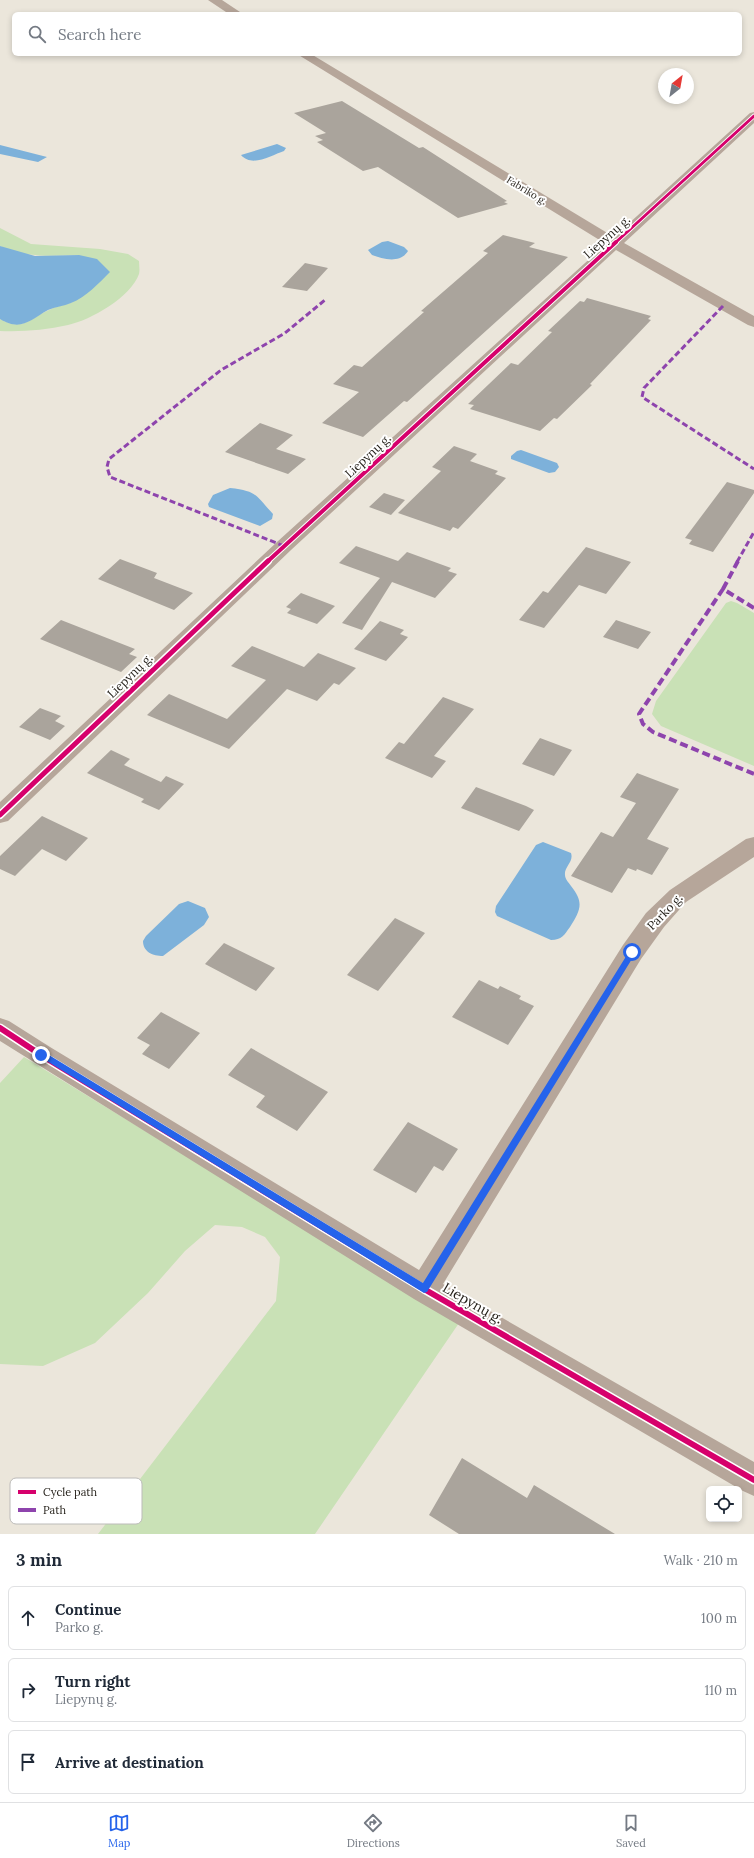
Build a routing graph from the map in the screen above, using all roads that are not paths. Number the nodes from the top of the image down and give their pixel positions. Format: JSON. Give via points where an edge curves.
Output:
{"nodes":[{"id":1,"x":214,"y":0,"type":"edge"},
{"id":2,"x":234,"y":12,"type":"edge"},
{"id":3,"x":306,"y":56,"type":"edge"},
{"id":4,"x":754,"y":116,"type":"edge"},
{"id":5,"x":614,"y":243,"type":"junction"},
{"id":6,"x":754,"y":322,"type":"edge"},
{"id":7,"x":0,"y":814,"type":"edge"},
{"id":8,"x":754,"y":844,"type":"edge"},
{"id":9,"x":0,"y":1028,"type":"edge"},
{"id":10,"x":424,"y":1289,"type":"junction"},
{"id":11,"x":754,"y":1480,"type":"edge"}],
"edges":[{"from":1,"to":2,"type":"street"},
{"from":3,"to":5,"type":"street","name":"Fabriko g."},
{"from":4,"to":5,"type":"street","name":"Liepynų g."},
{"from":5,"to":6,"type":"street","name":"Fabriko g."},
{"from":5,"to":7,"type":"street","name":"Liepynų g.","via":[[182,641]]},
{"from":8,"to":10,"type":"street","name":"Parko g.","via":[[678,896],[655,920],[628,958]]},
{"from":9,"to":10,"type":"street","name":"Liepynų g."},
{"from":10,"to":11,"type":"street","name":"Liepynų g."}]}
